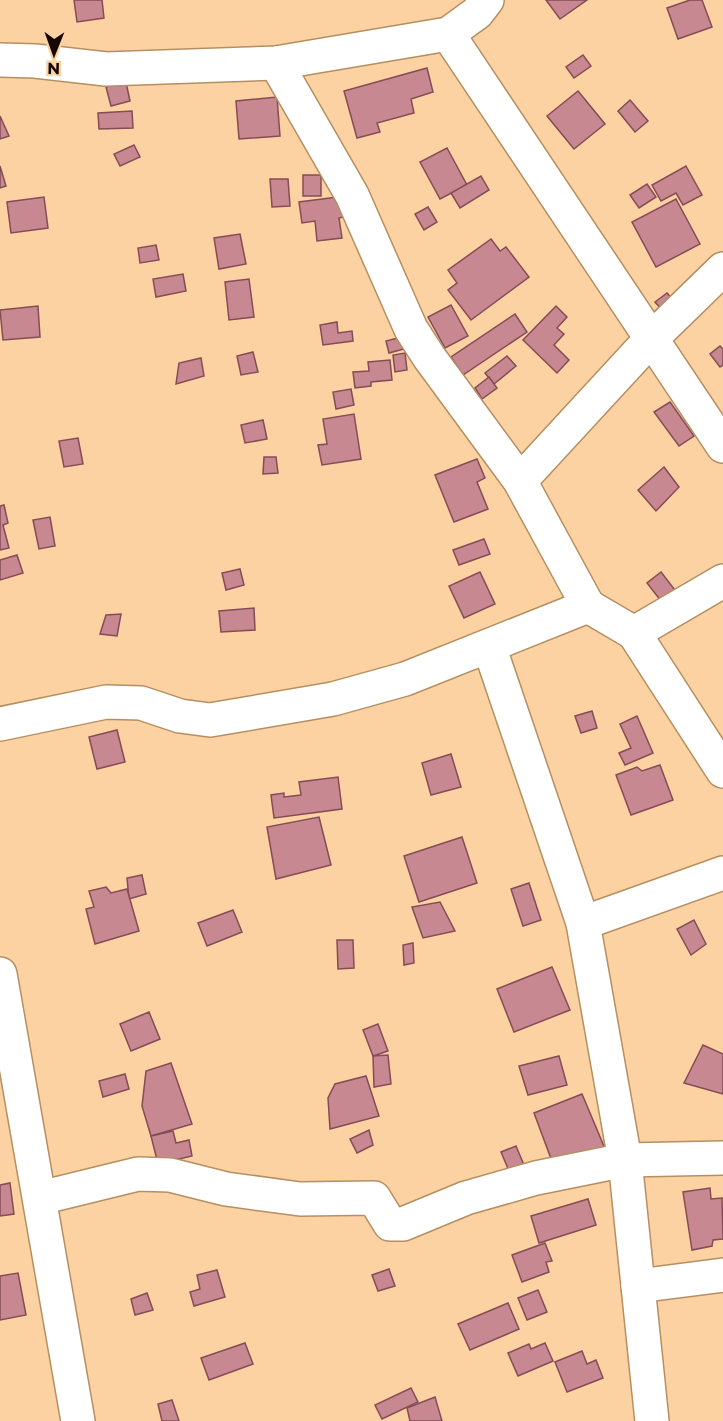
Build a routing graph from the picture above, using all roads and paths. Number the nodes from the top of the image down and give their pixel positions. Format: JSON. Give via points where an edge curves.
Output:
{"nodes":[{"id":1,"x":487,"y":0,"type":"edge"},
{"id":2,"x":448,"y":34,"type":"junction"},
{"id":3,"x":0,"y":60,"type":"edge"},
{"id":4,"x":276,"y":63,"type":"junction"},
{"id":5,"x":723,"y":269,"type":"edge"},
{"id":6,"x":650,"y":340,"type":"junction"},
{"id":7,"x":723,"y":446,"type":"edge"},
{"id":8,"x":520,"y":481,"type":"junction"},
{"id":9,"x":723,"y":581,"type":"edge"},
{"id":10,"x":588,"y":606,"type":"junction"},
{"id":11,"x":634,"y":633,"type":"junction"},
{"id":12,"x":489,"y":646,"type":"junction"},
{"id":13,"x":0,"y":724,"type":"edge"},
{"id":14,"x":723,"y":771,"type":"edge"},
{"id":15,"x":723,"y":873,"type":"edge"},
{"id":16,"x":583,"y":924,"type":"junction"},
{"id":17,"x":0,"y":974,"type":"edge"},
{"id":18,"x":723,"y":1158,"type":"edge"},
{"id":19,"x":626,"y":1160,"type":"junction"},
{"id":20,"x":40,"y":1198,"type":"junction"},
{"id":21,"x":723,"y":1275,"type":"edge"},
{"id":22,"x":638,"y":1286,"type":"junction"},
{"id":23,"x":78,"y":1421,"type":"edge"},
{"id":24,"x":656,"y":1421,"type":"edge"}],
"edges":[{"from":1,"to":2,"type":"street","via":[[477,13]]},
{"from":2,"to":4,"type":"street"},
{"from":2,"to":6,"type":"street"},
{"from":3,"to":4,"type":"street","via":[[106,69]]},
{"from":4,"to":8,"type":"street","via":[[352,195],[411,328]]},
{"from":5,"to":6,"type":"street"},
{"from":6,"to":7,"type":"street"},
{"from":6,"to":8,"type":"street"},
{"from":8,"to":10,"type":"street"},
{"from":9,"to":11,"type":"street"},
{"from":10,"to":11,"type":"street"},
{"from":10,"to":12,"type":"street"},
{"from":11,"to":14,"type":"street"},
{"from":12,"to":13,"type":"street","via":[[405,679],[333,699],[210,720],[180,716],[141,703],[106,702]]},
{"from":12,"to":16,"type":"street"},
{"from":15,"to":16,"type":"street"},
{"from":16,"to":19,"type":"street"},
{"from":17,"to":20,"type":"street"},
{"from":18,"to":19,"type":"street"},
{"from":19,"to":20,"type":"street","via":[[536,1178],[466,1198],[403,1224],[390,1224],[374,1198],[300,1199],[226,1189],[170,1175],[138,1174]]},
{"from":19,"to":22,"type":"street"},
{"from":20,"to":23,"type":"street"},
{"from":21,"to":22,"type":"street"},
{"from":22,"to":24,"type":"street"}]}
